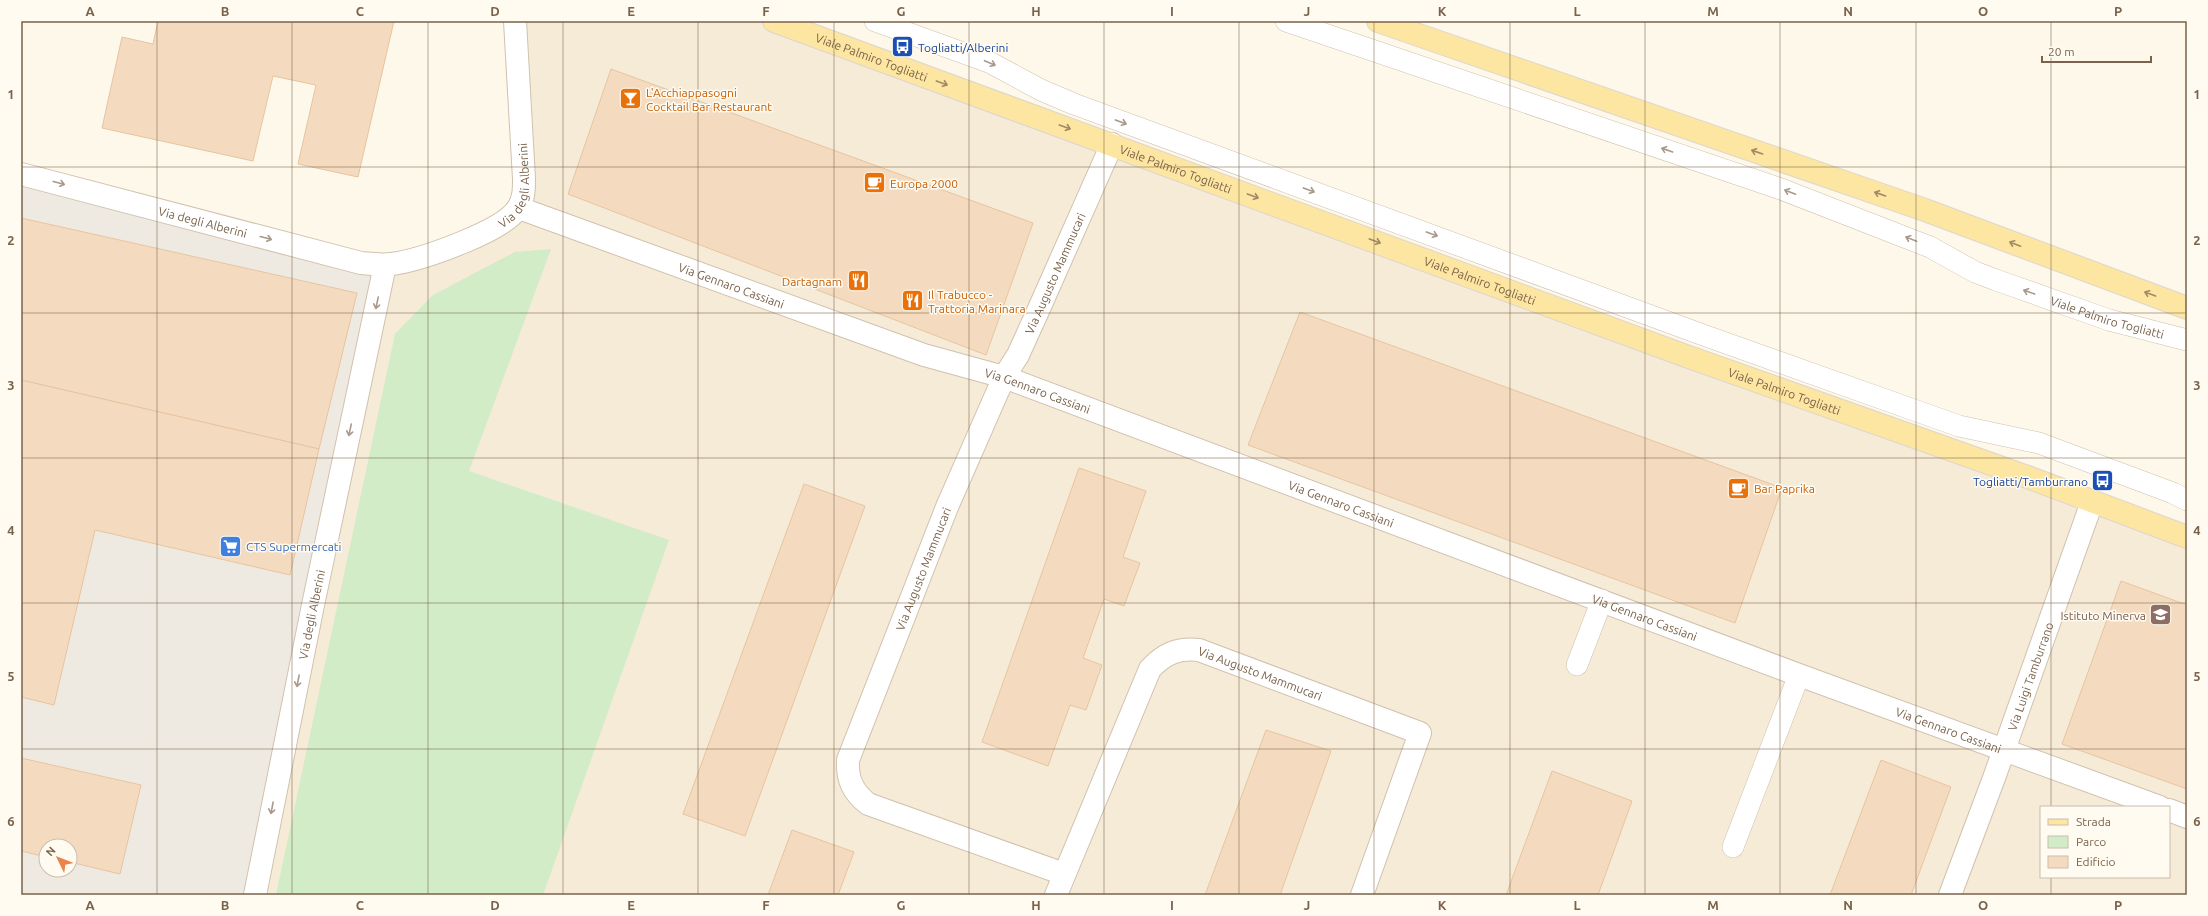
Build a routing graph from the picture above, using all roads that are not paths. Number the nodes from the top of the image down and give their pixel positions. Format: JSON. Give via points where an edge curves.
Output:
{"nodes":[{"id":1,"x":515,"y":21,"type":"edge"},
{"id":2,"x":774,"y":21,"type":"edge"},
{"id":3,"x":874,"y":21,"type":"edge"},
{"id":4,"x":1286,"y":21,"type":"edge"},
{"id":5,"x":1378,"y":21,"type":"edge"},
{"id":6,"x":1112,"y":144,"type":"junction"},
{"id":7,"x":21,"y":174,"type":"edge"},
{"id":8,"x":519,"y":208,"type":"junction"},
{"id":9,"x":385,"y":265,"type":"junction"},
{"id":10,"x":2187,"y":308,"type":"edge"},
{"id":11,"x":2187,"y":340,"type":"edge"},
{"id":12,"x":1004,"y":376,"type":"junction"},
{"id":13,"x":2187,"y":500,"type":"edge"},
{"id":14,"x":2092,"y":502,"type":"junction"},
{"id":15,"x":2187,"y":537,"type":"edge"},
{"id":16,"x":1602,"y":600,"type":"junction"},
{"id":17,"x":1577,"y":665,"type":"dead end"},
{"id":18,"x":1799,"y":675,"type":"junction"},
{"id":19,"x":2004,"y":750,"type":"junction"},
{"id":20,"x":2157,"y":806,"type":"edge"},
{"id":21,"x":2170,"y":810,"type":"edge"},
{"id":22,"x":2187,"y":817,"type":"edge"},
{"id":23,"x":1733,"y":846,"type":"dead end"},
{"id":24,"x":1064,"y":874,"type":"junction"},
{"id":25,"x":255,"y":895,"type":"edge"},
{"id":26,"x":1056,"y":895,"type":"edge"},
{"id":27,"x":1362,"y":895,"type":"edge"},
{"id":28,"x":1950,"y":895,"type":"edge"}],
"edges":[{"from":1,"to":8,"type":"street","name":"Via degli Alberini","via":[[524,179],[524,194]]},
{"from":2,"to":6,"type":"main road","name":"Viale Palmiro Togliatti","one_way":true},
{"from":3,"to":13,"type":"lane","name":"Viale Palmiro Togliatti","one_way":true,"via":[[991,63],[1041,90],[1221,159],[1952,423],[2038,443]]},
{"from":11,"to":4,"type":"lane","name":"Viale Palmiro Togliatti","one_way":true,"via":[[2109,320],[2011,286],[1974,272],[1930,247],[1781,189]]},
{"from":10,"to":5,"type":"main road","one_way":true,"via":[[1925,210]]},
{"from":6,"to":12,"type":"street","name":"Via Augusto Mammucari","via":[[1018,355]]},
{"from":6,"to":14,"type":"main road","name":"Viale Palmiro Togliatti","one_way":true},
{"from":7,"to":9,"type":"street","name":"Via degli Alberini","one_way":true,"via":[[361,263]]},
{"from":8,"to":9,"type":"street","name":"Via degli Alberini","via":[[498,226],[468,240],[409,260]]},
{"from":8,"to":12,"type":"street","name":"Via Gennaro Cassiani","via":[[924,355]]},
{"from":9,"to":25,"type":"street","name":"Via degli Alberini","one_way":true},
{"from":12,"to":16,"type":"street","name":"Via Gennaro Cassiani"},
{"from":12,"to":24,"type":"street","name":"Via Augusto Mammucari","via":[[947,507],[848,760],[848,773],[851,785],[858,796],[868,804]]},
{"from":14,"to":15,"type":"main road","name":"Viale Palmiro Togliatti"},
{"from":14,"to":19,"type":"street","name":"Via Luigi Tamburrano"},
{"from":16,"to":17,"type":"lane"},
{"from":16,"to":18,"type":"street","name":"Via Gennaro Cassiani"},
{"from":18,"to":19,"type":"street","name":"Via Gennaro Cassiani"},
{"from":18,"to":23,"type":"lane"},
{"from":19,"to":20,"type":"street","name":"Via Gennaro Cassiani"},
{"from":19,"to":28,"type":"street","name":"Via Luigi Tamburrano"},
{"from":21,"to":22,"type":"street"},
{"from":24,"to":26,"type":"street","name":"Via Augusto Mammucari"},
{"from":24,"to":27,"type":"street","name":"Via Augusto Mammucari","via":[[1150,669],[1160,659],[1186,648],[1199,650],[1420,733]]}]}
